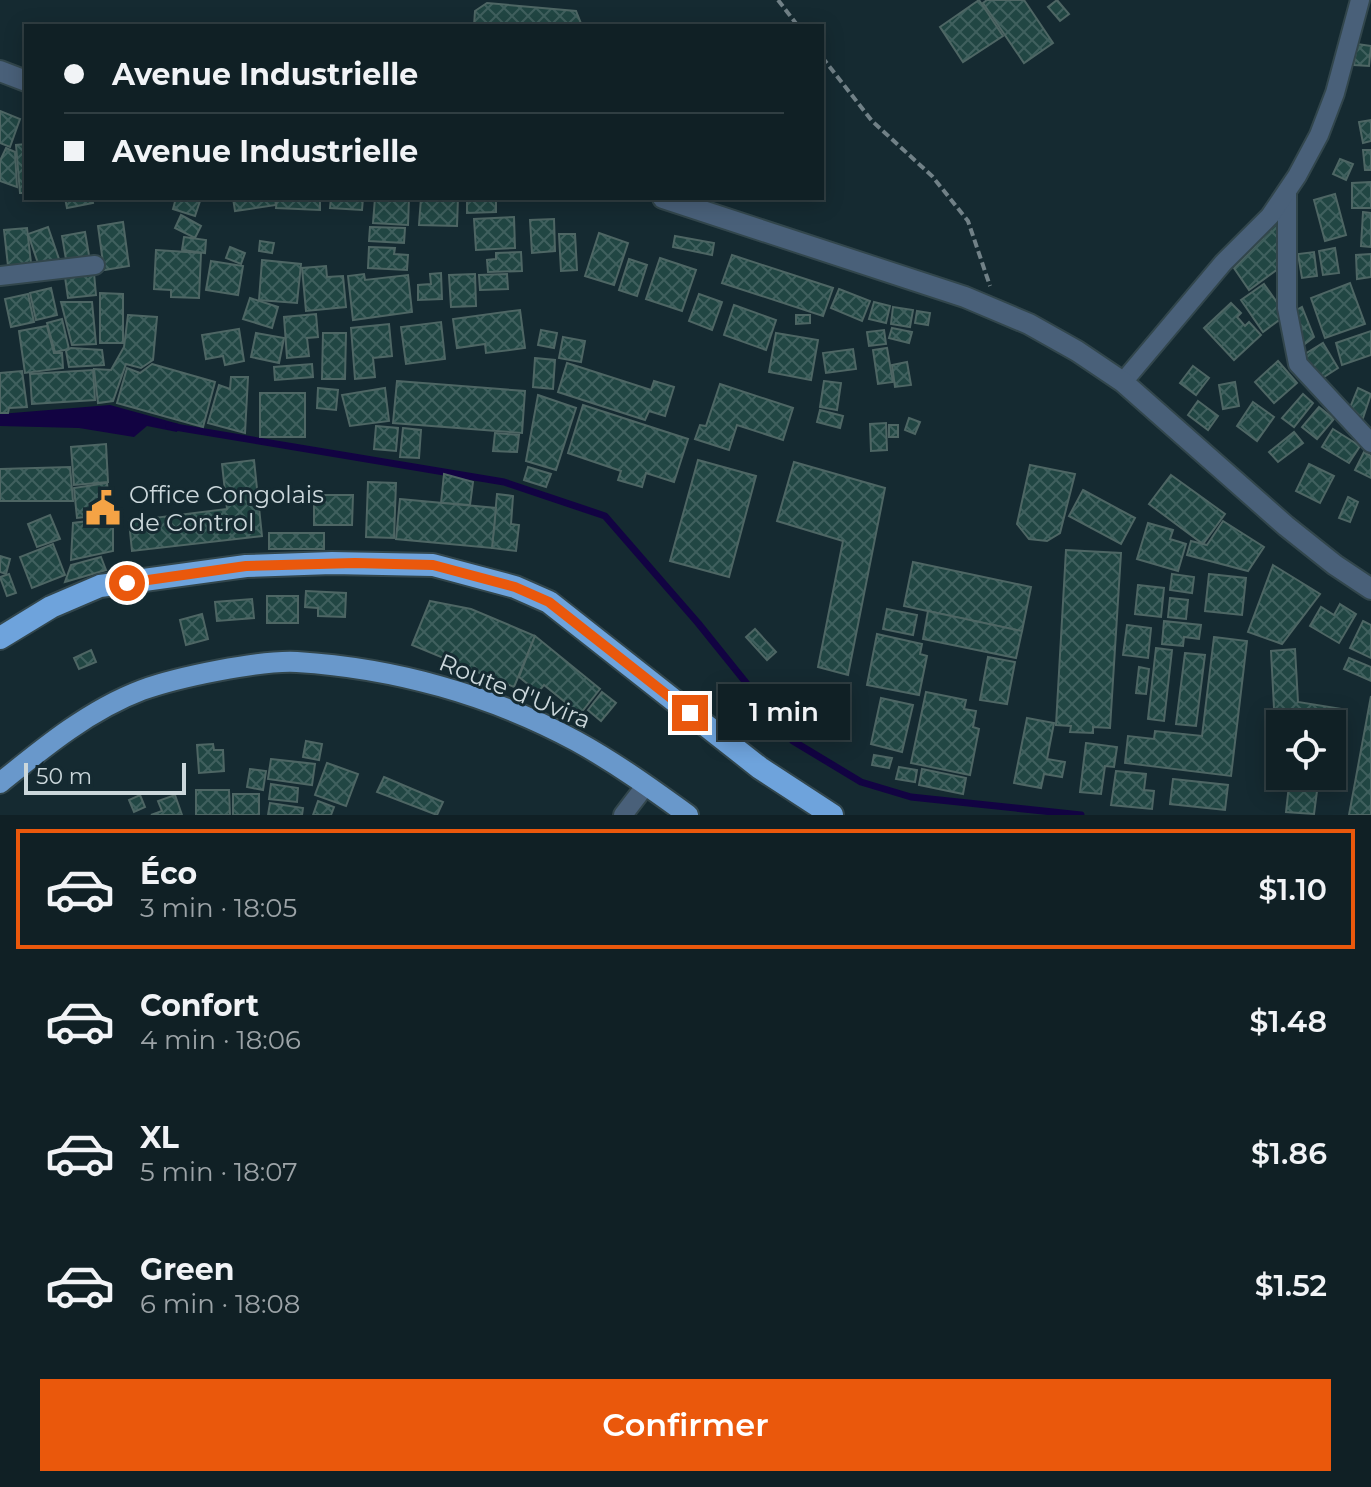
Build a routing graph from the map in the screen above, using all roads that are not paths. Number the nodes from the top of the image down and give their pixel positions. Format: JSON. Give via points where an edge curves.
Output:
{"nodes":[{"id":1,"x":1360,"y":0,"type":"edge"},
{"id":2,"x":0,"y":71,"type":"edge"},
{"id":3,"x":24,"y":80,"type":"edge"},
{"id":4,"x":1287,"y":192,"type":"junction"},
{"id":5,"x":669,"y":200,"type":"edge"},
{"id":6,"x":95,"y":265,"type":"dead end"},
{"id":7,"x":0,"y":276,"type":"edge"},
{"id":8,"x":1123,"y":382,"type":"junction"},
{"id":9,"x":1371,"y":443,"type":"edge"},
{"id":10,"x":1371,"y":589,"type":"edge"},
{"id":11,"x":0,"y":638,"type":"edge"},
{"id":12,"x":0,"y":783,"type":"edge"},
{"id":13,"x":646,"y":785,"type":"junction"},
{"id":14,"x":623,"y":815,"type":"edge"},
{"id":15,"x":688,"y":815,"type":"edge"},
{"id":16,"x":832,"y":815,"type":"edge"}],
"edges":[{"from":1,"to":4,"type":"street","via":[[1335,93]]},
{"from":2,"to":3,"type":"street"},
{"from":4,"to":8,"type":"street"},
{"from":4,"to":9,"type":"street","via":[[1287,308],[1298,364]]},
{"from":5,"to":8,"type":"street","via":[[965,297],[1041,330]]},
{"from":6,"to":7,"type":"street"},
{"from":8,"to":10,"type":"street","via":[[1286,526]]},
{"from":11,"to":16,"type":"highway","via":[[100,586],[246,566],[433,565],[549,602],[760,768]]},
{"from":12,"to":13,"type":"main road","name":"Route d'Uvira","via":[[65,731],[142,690],[224,669],[295,662],[418,679],[471,695],[574,740]]},
{"from":13,"to":14,"type":"street"},
{"from":13,"to":15,"type":"main road","name":"Route d'Uvira"}]}
